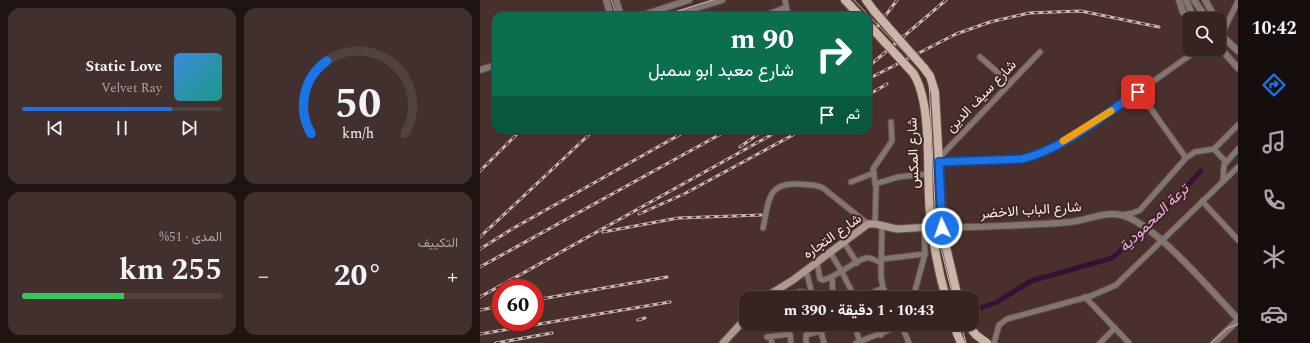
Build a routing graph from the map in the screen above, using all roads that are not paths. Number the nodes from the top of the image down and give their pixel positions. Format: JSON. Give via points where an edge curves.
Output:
{"nodes":[{"id":1,"x":606,"y":0,"type":"edge"},
{"id":2,"x":616,"y":0,"type":"edge"},
{"id":3,"x":689,"y":0,"type":"edge"},
{"id":4,"x":722,"y":0,"type":"edge"},
{"id":5,"x":785,"y":0,"type":"edge"},
{"id":6,"x":845,"y":0,"type":"edge"},
{"id":7,"x":866,"y":0,"type":"edge"},
{"id":8,"x":1179,"y":0,"type":"edge"},
{"id":9,"x":1186,"y":0,"type":"edge"},
{"id":10,"x":1194,"y":0,"type":"edge"},
{"id":11,"x":1205,"y":0,"type":"edge"},
{"id":12,"x":1238,"y":1,"type":"edge"},
{"id":13,"x":786,"y":7,"type":"junction"},
{"id":14,"x":610,"y":12,"type":"edge"},
{"id":15,"x":620,"y":12,"type":"edge"},
{"id":16,"x":652,"y":12,"type":"edge"},
{"id":17,"x":684,"y":12,"type":"edge"},
{"id":18,"x":774,"y":12,"type":"edge"},
{"id":19,"x":787,"y":12,"type":"edge"},
{"id":20,"x":856,"y":12,"type":"edge"},
{"id":21,"x":1183,"y":12,"type":"edge"},
{"id":22,"x":1190,"y":12,"type":"edge"},
{"id":23,"x":1202,"y":12,"type":"edge"},
{"id":24,"x":1212,"y":12,"type":"edge"},
{"id":25,"x":1226,"y":24,"type":"edge"},
{"id":26,"x":872,"y":28,"type":"edge"},
{"id":27,"x":1226,"y":40,"type":"edge"},
{"id":28,"x":1238,"y":51,"type":"edge"},
{"id":29,"x":1040,"y":52,"type":"dead end"},
{"id":30,"x":1226,"y":55,"type":"edge"},
{"id":31,"x":1189,"y":56,"type":"edge"},
{"id":32,"x":980,"y":58,"type":"dead end"},
{"id":33,"x":492,"y":66,"type":"edge"},
{"id":34,"x":1238,"y":68,"type":"edge"},
{"id":35,"x":480,"y":70,"type":"edge"},
{"id":36,"x":1010,"y":84,"type":"junction"},
{"id":37,"x":1138,"y":92,"type":"junction"},
{"id":38,"x":891,"y":122,"type":"dead end"},
{"id":39,"x":1238,"y":125,"type":"edge"},
{"id":40,"x":1214,"y":149,"type":"junction"},
{"id":41,"x":1238,"y":149,"type":"edge"},
{"id":42,"x":1186,"y":158,"type":"junction"},
{"id":43,"x":939,"y":160,"type":"junction"},
{"id":44,"x":1226,"y":162,"type":"junction"},
{"id":45,"x":1238,"y":167,"type":"edge"},
{"id":46,"x":874,"y":173,"type":"junction"},
{"id":47,"x":927,"y":174,"type":"junction"},
{"id":48,"x":1223,"y":180,"type":"junction"},
{"id":49,"x":851,"y":182,"type":"dead end"},
{"id":50,"x":875,"y":184,"type":"junction"},
{"id":51,"x":1202,"y":201,"type":"junction"},
{"id":52,"x":1122,"y":215,"type":"junction"},
{"id":53,"x":875,"y":225,"type":"junction"},
{"id":54,"x":927,"y":227,"type":"junction"},
{"id":55,"x":763,"y":228,"type":"dead end"},
{"id":56,"x":942,"y":228,"type":"junction"},
{"id":57,"x":1161,"y":240,"type":"junction"},
{"id":58,"x":1238,"y":240,"type":"edge"},
{"id":59,"x":844,"y":242,"type":"junction"},
{"id":60,"x":830,"y":252,"type":"junction"},
{"id":61,"x":925,"y":254,"type":"junction"},
{"id":62,"x":882,"y":261,"type":"junction"},
{"id":63,"x":817,"y":262,"type":"junction"},
{"id":64,"x":857,"y":262,"type":"junction"},
{"id":65,"x":806,"y":270,"type":"junction"},
{"id":66,"x":842,"y":272,"type":"junction"},
{"id":67,"x":832,"y":277,"type":"junction"},
{"id":68,"x":847,"y":283,"type":"junction"},
{"id":69,"x":883,"y":288,"type":"junction"},
{"id":70,"x":777,"y":291,"type":"edge"},
{"id":71,"x":811,"y":291,"type":"edge"},
{"id":72,"x":833,"y":291,"type":"edge"},
{"id":73,"x":846,"y":291,"type":"edge"},
{"id":74,"x":851,"y":291,"type":"edge"},
{"id":75,"x":876,"y":291,"type":"edge"},
{"id":76,"x":885,"y":291,"type":"edge"},
{"id":77,"x":915,"y":291,"type":"edge"},
{"id":78,"x":944,"y":291,"type":"edge"},
{"id":79,"x":956,"y":291,"type":"edge"},
{"id":80,"x":1086,"y":297,"type":"junction"},
{"id":81,"x":1238,"y":320,"type":"edge"},
{"id":82,"x":739,"y":326,"type":"edge"},
{"id":83,"x":1115,"y":328,"type":"junction"},
{"id":84,"x":820,"y":331,"type":"joint"},
{"id":85,"x":856,"y":331,"type":"edge"},
{"id":86,"x":879,"y":331,"type":"edge"},
{"id":87,"x":888,"y":331,"type":"edge"},
{"id":88,"x":906,"y":331,"type":"edge"},
{"id":89,"x":956,"y":331,"type":"edge"},
{"id":90,"x":973,"y":331,"type":"edge"},
{"id":91,"x":880,"y":334,"type":"junction"},
{"id":92,"x":867,"y":341,"type":"edge"},
{"id":93,"x":858,"y":342,"type":"edge"},
{"id":94,"x":723,"y":343,"type":"edge"},
{"id":95,"x":772,"y":343,"type":"edge"},
{"id":96,"x":791,"y":343,"type":"edge"},
{"id":97,"x":806,"y":343,"type":"edge"},
{"id":98,"x":824,"y":343,"type":"edge"},
{"id":99,"x":909,"y":343,"type":"edge"},
{"id":100,"x":961,"y":343,"type":"edge"},
{"id":101,"x":987,"y":343,"type":"edge"},
{"id":102,"x":994,"y":343,"type":"edge"},
{"id":103,"x":1100,"y":343,"type":"edge"},
{"id":104,"x":1129,"y":343,"type":"edge"},
{"id":105,"x":1214,"y":343,"type":"edge"}],
"edges":[{"from":1,"to":14,"type":"street"},
{"from":2,"to":15,"type":"street"},
{"from":3,"to":16,"type":"street"},
{"from":4,"to":17,"type":"street"},
{"from":5,"to":13,"type":"street"},
{"from":6,"to":20,"type":"main road"},
{"from":7,"to":43,"type":"main road","name":"شارع المكس","bridge":true,"via":[[930,76],[935,92]]},
{"from":8,"to":21,"type":"street"},
{"from":9,"to":22,"type":"street"},
{"from":10,"to":23,"type":"street"},
{"from":11,"to":24,"type":"street"},
{"from":12,"to":25,"type":"street"},
{"from":13,"to":18,"type":"street"},
{"from":13,"to":19,"type":"street"},
{"from":26,"to":47,"type":"main road","name":"شارع المكس","bridge":true,"via":[[913,73],[923,94]]},
{"from":27,"to":28,"type":"street"},
{"from":29,"to":36,"type":"street","name":"شارع سيف الدين"},
{"from":30,"to":34,"type":"street"},
{"from":31,"to":37,"type":"street"},
{"from":32,"to":36,"type":"street"},
{"from":33,"to":35,"type":"street"},
{"from":36,"to":43,"type":"street","name":"شارع سيف الدين"},
{"from":37,"to":42,"type":"street"},
{"from":37,"to":43,"type":"street","via":[[1070,137],[1031,157]]},
{"from":38,"to":46,"type":"street","via":[[892,141],[875,165]]},
{"from":39,"to":40,"type":"street"},
{"from":40,"to":42,"type":"street","via":[[1195,152]]},
{"from":40,"to":44,"type":"street"},
{"from":41,"to":44,"type":"street"},
{"from":42,"to":52,"type":"street","via":[[1140,210],[1134,214]]},
{"from":43,"to":56,"type":"main road","name":"شارع المكس"},
{"from":44,"to":48,"type":"street"},
{"from":45,"to":48,"type":"street"},
{"from":46,"to":49,"type":"street"},
{"from":46,"to":50,"type":"street"},
{"from":47,"to":50,"type":"street","via":[[898,177]]},
{"from":47,"to":54,"type":"main road","name":"شارع المكس"},
{"from":48,"to":51,"type":"street"},
{"from":50,"to":53,"type":"street"},
{"from":51,"to":57,"type":"street"},
{"from":51,"to":58,"type":"street"},
{"from":52,"to":56,"type":"street","name":"شارع الباب الاخضر","via":[[1106,215],[1069,222]]},
{"from":52,"to":57,"type":"street","name":"شارع الباب الاخضر","via":[[1142,225]]},
{"from":53,"to":54,"type":"main road","name":"شارع التجاره","via":[[897,229]]},
{"from":53,"to":55,"type":"street","via":[[820,187],[788,184],[781,185],[772,192]]},
{"from":53,"to":59,"type":"main road","name":"شارع التجاره"},
{"from":53,"to":62,"type":"street"},
{"from":54,"to":61,"type":"street"},
{"from":54,"to":78,"type":"main road","name":"شارع المكس"},
{"from":56,"to":79,"type":"main road","name":"شارع المكس"},
{"from":57,"to":80,"type":"street","via":[[1116,285]]},
{"from":57,"to":81,"type":"street"},
{"from":59,"to":60,"type":"main road","name":"شارع التجاره"},
{"from":59,"to":64,"type":"street"},
{"from":60,"to":63,"type":"main road","name":"شارع التجاره"},
{"from":60,"to":66,"type":"street"},
{"from":61,"to":62,"type":"street"},
{"from":61,"to":77,"type":"street"},
{"from":62,"to":64,"type":"street","via":[[867,257]]},
{"from":62,"to":69,"type":"street"},
{"from":63,"to":65,"type":"main road","name":"شارع التجاره"},
{"from":63,"to":67,"type":"street","via":[[821,280]]},
{"from":64,"to":66,"type":"street"},
{"from":65,"to":70,"type":"main road","name":"شارع التجاره"},
{"from":65,"to":71,"type":"street"},
{"from":66,"to":67,"type":"street"},
{"from":66,"to":68,"type":"street"},
{"from":67,"to":72,"type":"street"},
{"from":68,"to":73,"type":"street"},
{"from":68,"to":74,"type":"street"},
{"from":69,"to":75,"type":"street"},
{"from":69,"to":76,"type":"street"},
{"from":80,"to":83,"type":"street"},
{"from":80,"to":102,"type":"street","via":[[1007,319],[999,325]]},
{"from":81,"to":105,"type":"street"},
{"from":82,"to":94,"type":"main road"},
{"from":83,"to":103,"type":"street"},
{"from":83,"to":104,"type":"street"},
{"from":84,"to":97,"type":"street","via":[[806,335]]},
{"from":84,"to":98,"type":"street"},
{"from":85,"to":93,"type":"street"},
{"from":86,"to":91,"type":"street"},
{"from":87,"to":91,"type":"street"},
{"from":88,"to":99,"type":"street"},
{"from":89,"to":100,"type":"main road"},
{"from":90,"to":101,"type":"main road"},
{"from":91,"to":92,"type":"street"},
{"from":92,"to":93,"type":"street"},
{"from":95,"to":96,"type":"street","via":[[769,337],[790,334]]}]}
